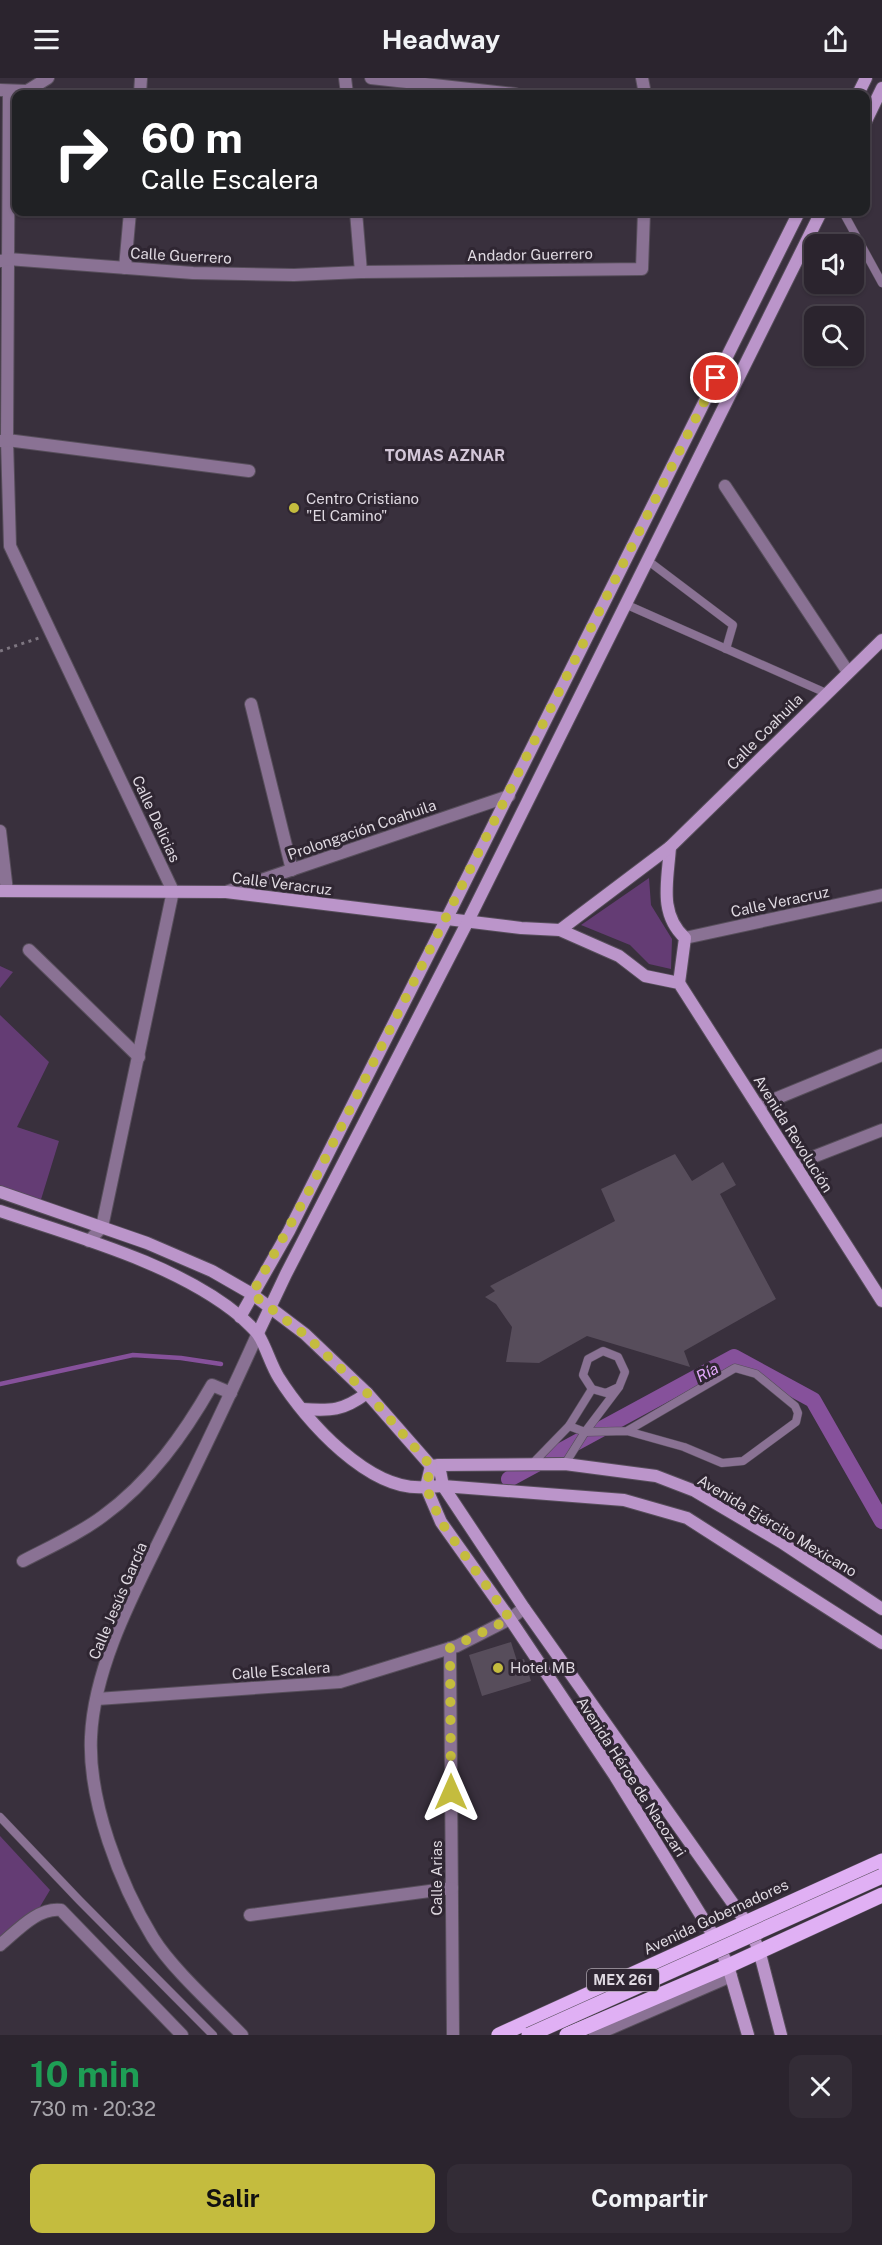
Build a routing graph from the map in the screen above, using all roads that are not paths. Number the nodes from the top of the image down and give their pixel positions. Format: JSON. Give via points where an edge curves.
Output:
{"nodes":[{"id":1,"x":48,"y":78,"type":"edge"},
{"id":2,"x":371,"y":78,"type":"edge"},
{"id":3,"x":882,"y":88,"type":"edge"},
{"id":4,"x":5,"y":90,"type":"edge"},
{"id":5,"x":29,"y":90,"type":"edge"},
{"id":6,"x":479,"y":90,"type":"edge"},
{"id":7,"x":870,"y":113,"type":"edge"},
{"id":8,"x":130,"y":216,"type":"edge"},
{"id":9,"x":356,"y":216,"type":"edge"},
{"id":10,"x":644,"y":216,"type":"edge"},
{"id":11,"x":798,"y":216,"type":"edge"},
{"id":12,"x":818,"y":216,"type":"edge"},
{"id":13,"x":845,"y":216,"type":"edge"},
{"id":14,"x":4,"y":260,"type":"edge"},
{"id":15,"x":125,"y":268,"type":"junction"},
{"id":16,"x":361,"y":272,"type":"junction"},
{"id":17,"x":882,"y":283,"type":"edge"},
{"id":18,"x":3,"y":441,"type":"edge"},
{"id":19,"x":249,"y":471,"type":"dead end"},
{"id":20,"x":725,"y":486,"type":"dead end"},
{"id":21,"x":647,"y":560,"type":"junction"},
{"id":22,"x":626,"y":604,"type":"junction"},
{"id":23,"x":882,"y":640,"type":"edge"},
{"id":24,"x":726,"y":649,"type":"junction"},
{"id":25,"x":848,"y":672,"type":"junction"},
{"id":26,"x":826,"y":693,"type":"junction"},
{"id":27,"x":251,"y":704,"type":"dead end"},
{"id":28,"x":509,"y":796,"type":"junction"},
{"id":29,"x":0,"y":831,"type":"edge"},
{"id":30,"x":670,"y":846,"type":"junction"},
{"id":31,"x":292,"y":870,"type":"junction"},
{"id":32,"x":4,"y":891,"type":"edge"},
{"id":33,"x":173,"y":891,"type":"junction"},
{"id":34,"x":226,"y":892,"type":"junction"},
{"id":35,"x":882,"y":895,"type":"edge"},
{"id":36,"x":447,"y":918,"type":"junction"},
{"id":37,"x":468,"y":921,"type":"junction"},
{"id":38,"x":560,"y":930,"type":"junction"},
{"id":39,"x":685,"y":938,"type":"junction"},
{"id":40,"x":29,"y":950,"type":"dead end"},
{"id":41,"x":678,"y":983,"type":"junction"},
{"id":42,"x":882,"y":1055,"type":"edge"},
{"id":43,"x":139,"y":1057,"type":"junction"},
{"id":44,"x":758,"y":1106,"type":"junction"},
{"id":45,"x":882,"y":1130,"type":"edge"},
{"id":46,"x":795,"y":1164,"type":"junction"},
{"id":47,"x":0,"y":1192,"type":"edge"},
{"id":48,"x":0,"y":1211,"type":"edge"},
{"id":49,"x":102,"y":1227,"type":"junction"},
{"id":50,"x":89,"y":1241,"type":"junction"},
{"id":51,"x":252,"y":1294,"type":"junction"},
{"id":52,"x":882,"y":1302,"type":"edge"},
{"id":53,"x":269,"y":1308,"type":"junction"},
{"id":54,"x":240,"y":1317,"type":"junction"},
{"id":55,"x":258,"y":1333,"type":"junction"},
{"id":56,"x":619,"y":1387,"type":"junction"},
{"id":57,"x":592,"y":1389,"type":"junction"},
{"id":58,"x":231,"y":1393,"type":"junction"},
{"id":59,"x":367,"y":1393,"type":"junction"},
{"id":60,"x":302,"y":1409,"type":"junction"},
{"id":61,"x":569,"y":1426,"type":"junction"},
{"id":62,"x":627,"y":1431,"type":"junction"},
{"id":63,"x":585,"y":1432,"type":"junction"},
{"id":64,"x":532,"y":1464,"type":"junction"},
{"id":65,"x":565,"y":1464,"type":"junction"},
{"id":66,"x":435,"y":1466,"type":"junction"},
{"id":67,"x":443,"y":1486,"type":"junction"},
{"id":68,"x":426,"y":1487,"type":"junction"},
{"id":69,"x":23,"y":1561,"type":"dead end"},
{"id":70,"x":524,"y":1608,"type":"junction"},
{"id":71,"x":882,"y":1609,"type":"edge"},
{"id":72,"x":510,"y":1619,"type":"junction"},
{"id":73,"x":882,"y":1643,"type":"edge"},
{"id":74,"x":450,"y":1648,"type":"junction"},
{"id":75,"x":97,"y":1699,"type":"junction"},
{"id":76,"x":0,"y":1817,"type":"edge"},
{"id":77,"x":882,"y":1861,"type":"edge"},
{"id":78,"x":882,"y":1876,"type":"edge"},
{"id":79,"x":452,"y":1888,"type":"junction"},
{"id":80,"x":882,"y":1895,"type":"edge"},
{"id":81,"x":250,"y":1915,"type":"dead end"},
{"id":82,"x":746,"y":1922,"type":"junction"},
{"id":83,"x":715,"y":1938,"type":"junction"},
{"id":84,"x":0,"y":1945,"type":"edge"},
{"id":85,"x":759,"y":1950,"type":"junction"},
{"id":86,"x":729,"y":1971,"type":"junction"},
{"id":87,"x":182,"y":2035,"type":"edge"},
{"id":88,"x":213,"y":2035,"type":"edge"},
{"id":89,"x":242,"y":2035,"type":"edge"},
{"id":90,"x":453,"y":2035,"type":"edge"},
{"id":91,"x":499,"y":2035,"type":"edge"},
{"id":92,"x":529,"y":2035,"type":"edge"},
{"id":93,"x":567,"y":2035,"type":"edge"},
{"id":94,"x":595,"y":2035,"type":"edge"},
{"id":95,"x":748,"y":2035,"type":"edge"},
{"id":96,"x":781,"y":2035,"type":"edge"}],
"edges":[{"from":1,"to":5,"type":"street"},
{"from":2,"to":6,"type":"street"},
{"from":3,"to":7,"type":"main road"},
{"from":4,"to":14,"type":"street","name":"Calle Delicias"},
{"from":8,"to":15,"type":"street"},
{"from":9,"to":16,"type":"street"},
{"from":10,"to":16,"type":"street","name":"Andador Guerrero","via":[[642,269]]},
{"from":11,"to":28,"type":"main road"},
{"from":12,"to":21,"type":"main road"},
{"from":13,"to":17,"type":"lane"},
{"from":14,"to":15,"type":"street","name":"Calle Guerrero"},
{"from":14,"to":18,"type":"street","name":"Calle Delicias"},
{"from":15,"to":16,"type":"street","name":"Calle Guerrero","via":[[294,275]]},
{"from":18,"to":19,"type":"street"},
{"from":18,"to":33,"type":"street","name":"Calle Delicias","via":[[10,546]]},
{"from":20,"to":25,"type":"street"},
{"from":21,"to":22,"type":"main road"},
{"from":21,"to":24,"type":"lane","via":[[734,625]]},
{"from":22,"to":24,"type":"lane"},
{"from":22,"to":37,"type":"main road"},
{"from":23,"to":25,"type":"main road","name":"Calle Coahuila"},
{"from":24,"to":26,"type":"lane"},
{"from":25,"to":26,"type":"main road","name":"Calle Coahuila"},
{"from":26,"to":30,"type":"main road","name":"Calle Coahuila"},
{"from":27,"to":31,"type":"street"},
{"from":28,"to":31,"type":"street","name":"Prolongación Coahuila"},
{"from":28,"to":36,"type":"main road"},
{"from":29,"to":32,"type":"street"},
{"from":30,"to":38,"type":"main road","name":"Calle Coahuila"},
{"from":30,"to":39,"type":"main road","via":[[666,908],[676,930]]},
{"from":31,"to":34,"type":"street","name":"Prolongación Coahuila"},
{"from":32,"to":33,"type":"main road","name":"Calle Veracruz"},
{"from":33,"to":34,"type":"main road","name":"Calle Veracruz"},
{"from":33,"to":43,"type":"street"},
{"from":34,"to":36,"type":"main road","name":"Calle Veracruz"},
{"from":35,"to":39,"type":"street","name":"Calle Veracruz"},
{"from":36,"to":37,"type":"main road","name":"Calle Veracruz"},
{"from":36,"to":51,"type":"main road","via":[[289,1231]]},
{"from":37,"to":38,"type":"main road","name":"Calle Veracruz"},
{"from":37,"to":53,"type":"main road"},
{"from":38,"to":41,"type":"main road","via":[[619,956],[645,976]]},
{"from":39,"to":41,"type":"main road"},
{"from":40,"to":43,"type":"street"},
{"from":41,"to":44,"type":"main road","name":"Avenida Revolución"},
{"from":42,"to":44,"type":"street"},
{"from":43,"to":49,"type":"street"},
{"from":44,"to":46,"type":"main road","name":"Avenida Revolución"},
{"from":45,"to":46,"type":"street"},
{"from":46,"to":52,"type":"main road","name":"Avenida Revolución"},
{"from":47,"to":49,"type":"main road"},
{"from":48,"to":50,"type":"main road"},
{"from":49,"to":50,"type":"street"},
{"from":49,"to":51,"type":"main road","via":[[212,1271]]},
{"from":50,"to":54,"type":"main road","via":[[173,1274]]},
{"from":51,"to":53,"type":"main road"},
{"from":51,"to":54,"type":"main road"},
{"from":53,"to":55,"type":"main road"},
{"from":53,"to":59,"type":"main road","via":[[304,1334]]},
{"from":54,"to":55,"type":"main road"},
{"from":55,"to":58,"type":"street","name":"Calle Jesús García"},
{"from":55,"to":60,"type":"main road","via":[[271,1365]]},
{"from":56,"to":57,"type":"lane","via":[[606,1393]]},
{"from":56,"to":57,"type":"lane","via":[[625,1372],[618,1357],[603,1352],[588,1359],[583,1375]]},
{"from":56,"to":63,"type":"lane"},
{"from":57,"to":61,"type":"lane"},
{"from":58,"to":69,"type":"street","via":[[212,1385],[165,1457],[134,1488],[104,1515]]},
{"from":58,"to":75,"type":"street","name":"Calle Jesús García","via":[[140,1582],[108,1658]]},
{"from":59,"to":60,"type":"main road","via":[[351,1405],[327,1411]]},
{"from":59,"to":66,"type":"main road"},
{"from":60,"to":68,"type":"main road","via":[[338,1450],[385,1480]]},
{"from":61,"to":63,"type":"lane"},
{"from":61,"to":64,"type":"lane"},
{"from":62,"to":62,"type":"lane","via":[[684,1447],[722,1463],[742,1461],[796,1422],[798,1413],[795,1406],[756,1374],[735,1368]]},
{"from":62,"to":63,"type":"lane"},
{"from":63,"to":65,"type":"lane"},
{"from":64,"to":65,"type":"main road","name":"Avenida Ejército Mexicano"},
{"from":64,"to":66,"type":"main road","name":"Avenida Ejército Mexicano"},
{"from":65,"to":71,"type":"main road","name":"Avenida Ejército Mexicano","via":[[656,1476],[695,1491]]},
{"from":66,"to":67,"type":"main road","name":"Avenida Héroe de Nacozari"},
{"from":66,"to":68,"type":"main road"},
{"from":67,"to":68,"type":"main road"},
{"from":67,"to":70,"type":"main road","name":"Avenida Héroe de Nacozari"},
{"from":67,"to":73,"type":"main road","via":[[624,1500],[687,1518]]},
{"from":68,"to":72,"type":"main road","name":"Avenida Héroe de Nacozari","via":[[441,1522]]},
{"from":70,"to":72,"type":"street","name":"Calle Escalera"},
{"from":70,"to":82,"type":"main road","name":"Avenida Héroe de Nacozari"},
{"from":72,"to":74,"type":"street","name":"Calle Escalera"},
{"from":72,"to":83,"type":"main road","name":"Avenida Héroe de Nacozari","via":[[615,1776]]},
{"from":74,"to":75,"type":"street","name":"Calle Escalera","via":[[340,1682]]},
{"from":74,"to":79,"type":"street","name":"Calle Arias"},
{"from":75,"to":89,"type":"street","name":"Calle Jesús García","via":[[91,1737],[93,1783],[104,1828],[129,1890],[154,1939]]},
{"from":76,"to":88,"type":"lane"},
{"from":77,"to":82,"type":"main road","name":"Avenida Gobernadores","number":"MEX 261"},
{"from":78,"to":92,"type":"main road","bridge":true},
{"from":79,"to":81,"type":"street"},
{"from":79,"to":90,"type":"street","name":"Calle Arias"},
{"from":80,"to":85,"type":"main road","number":"MEX 261"},
{"from":82,"to":83,"type":"main road","name":"Avenida Gobernadores","number":"MEX 261"},
{"from":82,"to":85,"type":"main road","name":"Avenida Héroe de Nacozari"},
{"from":83,"to":86,"type":"main road","name":"Avenida Héroe de Nacozari"},
{"from":83,"to":91,"type":"main road","name":"Avenida Gobernadores","number":"MEX 261"},
{"from":84,"to":87,"type":"street","via":[[40,1913],[61,1910]]},
{"from":85,"to":86,"type":"main road","number":"MEX 261"},
{"from":85,"to":96,"type":"main road","name":"Avenida Héroe de Nacozari"},
{"from":86,"to":93,"type":"main road","number":"MEX 261"},
{"from":86,"to":94,"type":"street"},
{"from":86,"to":95,"type":"main road","name":"Avenida Héroe de Nacozari"}]}
